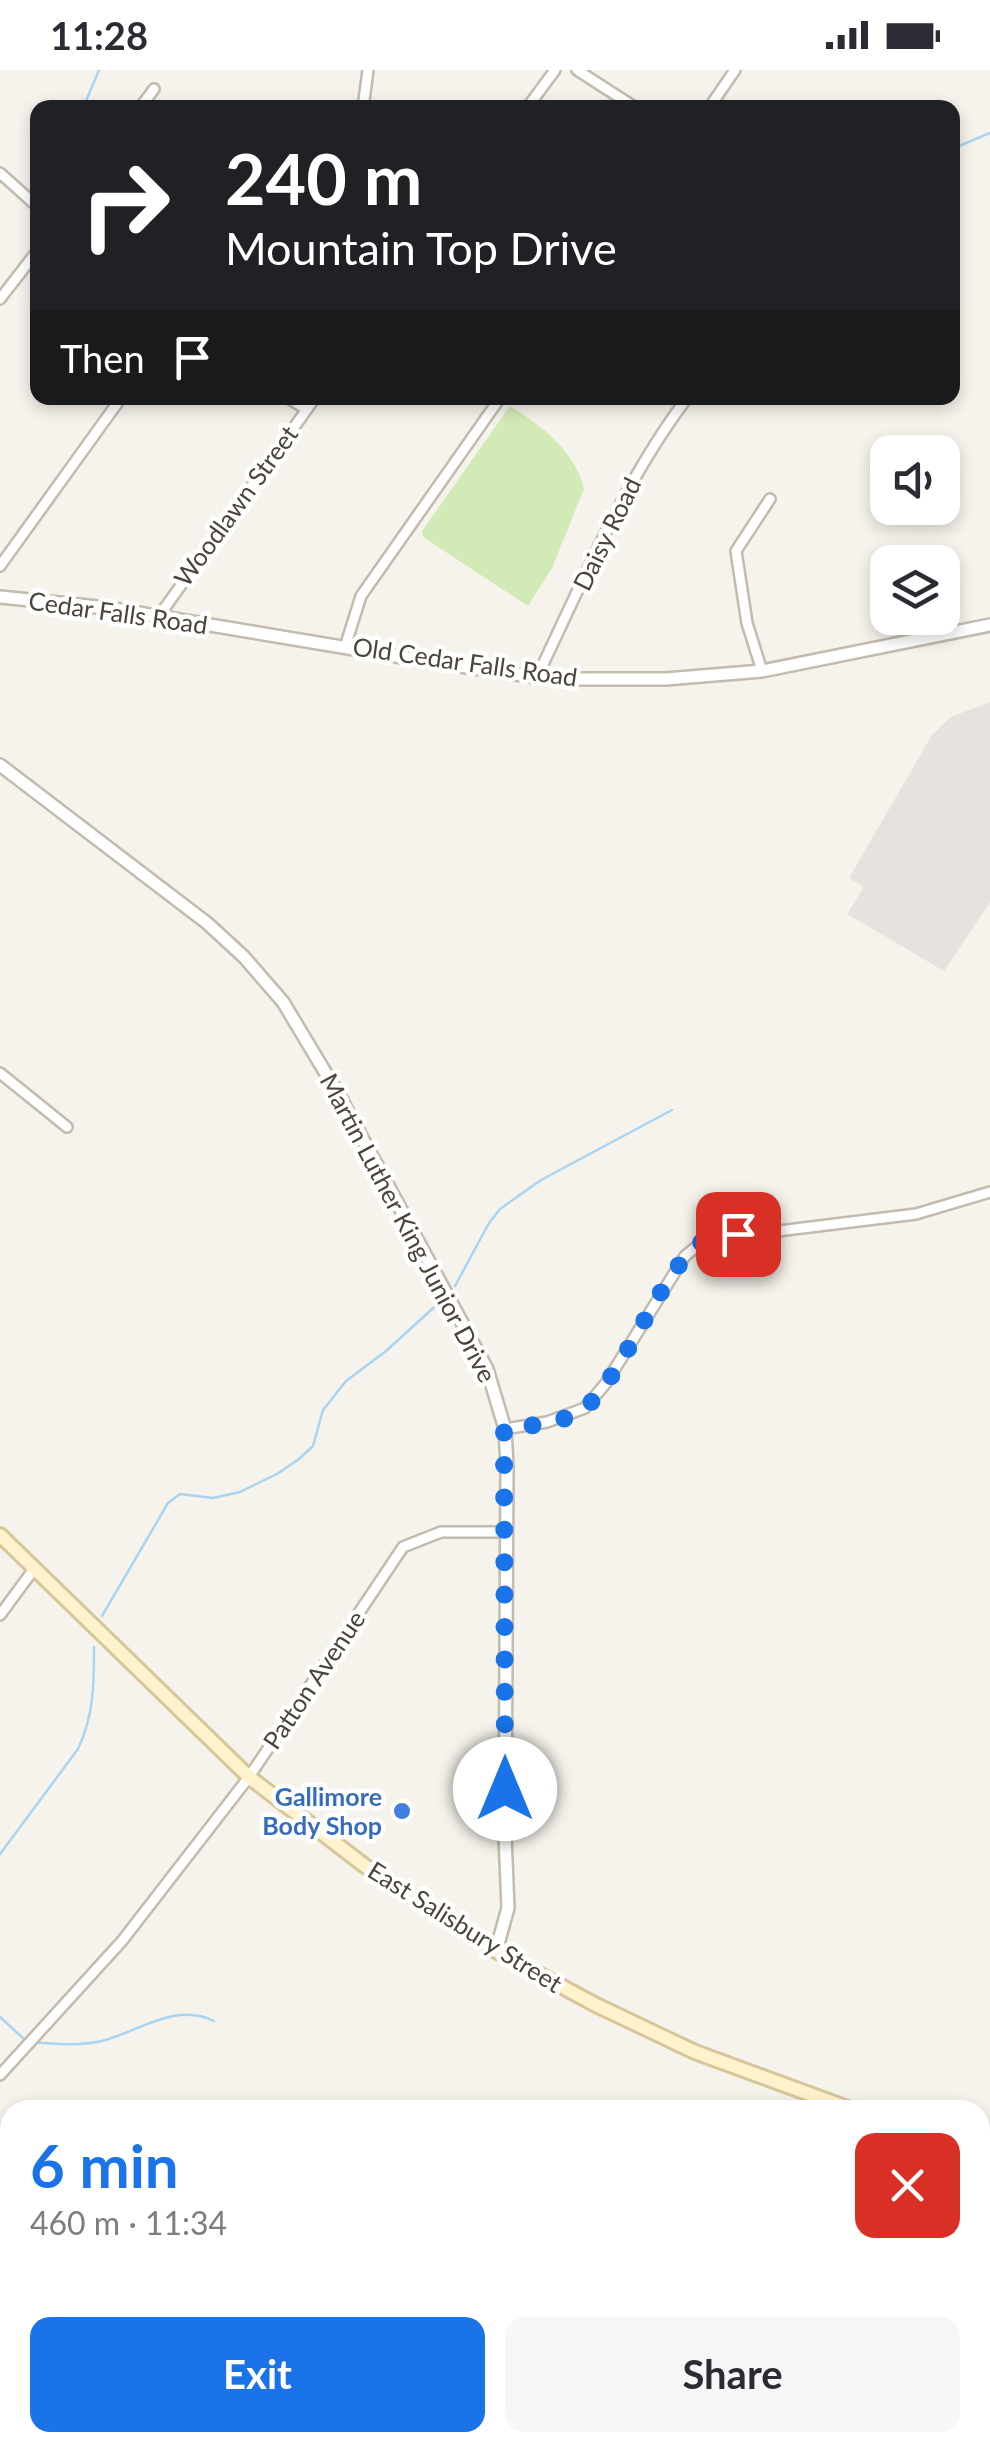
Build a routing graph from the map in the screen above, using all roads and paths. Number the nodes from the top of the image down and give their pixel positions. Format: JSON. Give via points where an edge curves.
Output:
{"nodes":[{"id":1,"x":368,"y":70,"type":"edge"},
{"id":2,"x":554,"y":70,"type":"edge"},
{"id":3,"x":577,"y":70,"type":"edge"},
{"id":4,"x":735,"y":70,"type":"edge"},
{"id":5,"x":154,"y":88,"type":"dead end"},
{"id":6,"x":146,"y":100,"type":"edge"},
{"id":7,"x":364,"y":100,"type":"edge"},
{"id":8,"x":533,"y":100,"type":"edge"},
{"id":9,"x":624,"y":100,"type":"edge"},
{"id":10,"x":714,"y":100,"type":"edge"},
{"id":11,"x":0,"y":174,"type":"edge"},
{"id":12,"x":30,"y":200,"type":"edge"},
{"id":13,"x":30,"y":260,"type":"edge"},
{"id":14,"x":0,"y":299,"type":"edge"},
{"id":15,"x":116,"y":405,"type":"edge"},
{"id":16,"x":299,"y":405,"type":"edge"},
{"id":17,"x":309,"y":405,"type":"edge"},
{"id":18,"x":495,"y":405,"type":"edge"},
{"id":19,"x":681,"y":405,"type":"edge"},
{"id":20,"x":306,"y":409,"type":"junction"},
{"id":21,"x":770,"y":499,"type":"dead end"},
{"id":22,"x":0,"y":566,"type":"edge"},
{"id":23,"x":0,"y":597,"type":"edge"},
{"id":24,"x":159,"y":616,"type":"junction"},
{"id":25,"x":990,"y":625,"type":"edge"},
{"id":26,"x":237,"y":629,"type":"joint"},
{"id":27,"x":345,"y":647,"type":"junction"},
{"id":28,"x":762,"y":671,"type":"junction"},
{"id":29,"x":537,"y":677,"type":"junction"},
{"id":30,"x":3,"y":768,"type":"edge"},
{"id":31,"x":0,"y":784,"type":"edge"},
{"id":32,"x":0,"y":1074,"type":"edge"},
{"id":33,"x":67,"y":1126,"type":"dead end"},
{"id":34,"x":990,"y":1192,"type":"edge"},
{"id":35,"x":504,"y":1429,"type":"junction"},
{"id":36,"x":507,"y":1532,"type":"junction"},
{"id":37,"x":0,"y":1536,"type":"edge"},
{"id":38,"x":34,"y":1569,"type":"junction"},
{"id":39,"x":0,"y":1615,"type":"edge"},
{"id":40,"x":248,"y":1777,"type":"junction"},
{"id":41,"x":496,"y":1951,"type":"junction"},
{"id":42,"x":0,"y":2076,"type":"edge"},
{"id":43,"x":826,"y":2100,"type":"edge"}],
"edges":[{"from":1,"to":7,"type":"street"},
{"from":2,"to":8,"type":"street"},
{"from":3,"to":9,"type":"street"},
{"from":4,"to":10,"type":"street"},
{"from":5,"to":6,"type":"street"},
{"from":11,"to":12,"type":"street"},
{"from":13,"to":14,"type":"street"},
{"from":15,"to":22,"type":"street"},
{"from":16,"to":20,"type":"street"},
{"from":17,"to":20,"type":"street","name":"Woodlawn Street"},
{"from":18,"to":27,"type":"street","via":[[361,596]]},
{"from":19,"to":29,"type":"street","name":"Daisy Road","via":[[617,508]]},
{"from":20,"to":24,"type":"street","name":"Woodlawn Street"},
{"from":21,"to":28,"type":"street","via":[[736,551]]},
{"from":23,"to":24,"type":"street","name":"Cedar Falls Road"},
{"from":24,"to":26,"type":"street","name":"Cedar Falls Road"},
{"from":25,"to":28,"type":"street","name":"Old Cedar Falls Road"},
{"from":26,"to":27,"type":"street","name":"Old Cedar Falls Road"},
{"from":27,"to":29,"type":"street","name":"Old Cedar Falls Road"},
{"from":28,"to":29,"type":"street","name":"Old Cedar Falls Road","via":[[666,679]]},
{"from":30,"to":31,"type":"street"},
{"from":30,"to":35,"type":"street","name":"Martin Luther King Junior Drive","via":[[206,923],[283,1002],[470,1334]]},
{"from":32,"to":33,"type":"street"},
{"from":34,"to":35,"type":"street","via":[[916,1214],[705,1240],[685,1256],[585,1408]]},
{"from":35,"to":36,"type":"street","name":"Martin Luther King Junior Drive"},
{"from":36,"to":40,"type":"street","name":"Patton Avenue","via":[[441,1532],[403,1547]]},
{"from":36,"to":41,"type":"street","name":"Martin Luther King Junior Drive","via":[[508,1908]]},
{"from":37,"to":38,"type":"main road","name":"East Salisbury Street"},
{"from":38,"to":39,"type":"street"},
{"from":38,"to":40,"type":"main road","name":"East Salisbury Street"},
{"from":40,"to":41,"type":"main road","name":"East Salisbury Street","via":[[335,1845]]},
{"from":40,"to":42,"type":"street","name":"Patton Avenue","via":[[122,1941]]},
{"from":41,"to":43,"type":"main road","name":"East Salisbury Street","via":[[695,2052]]}]}
